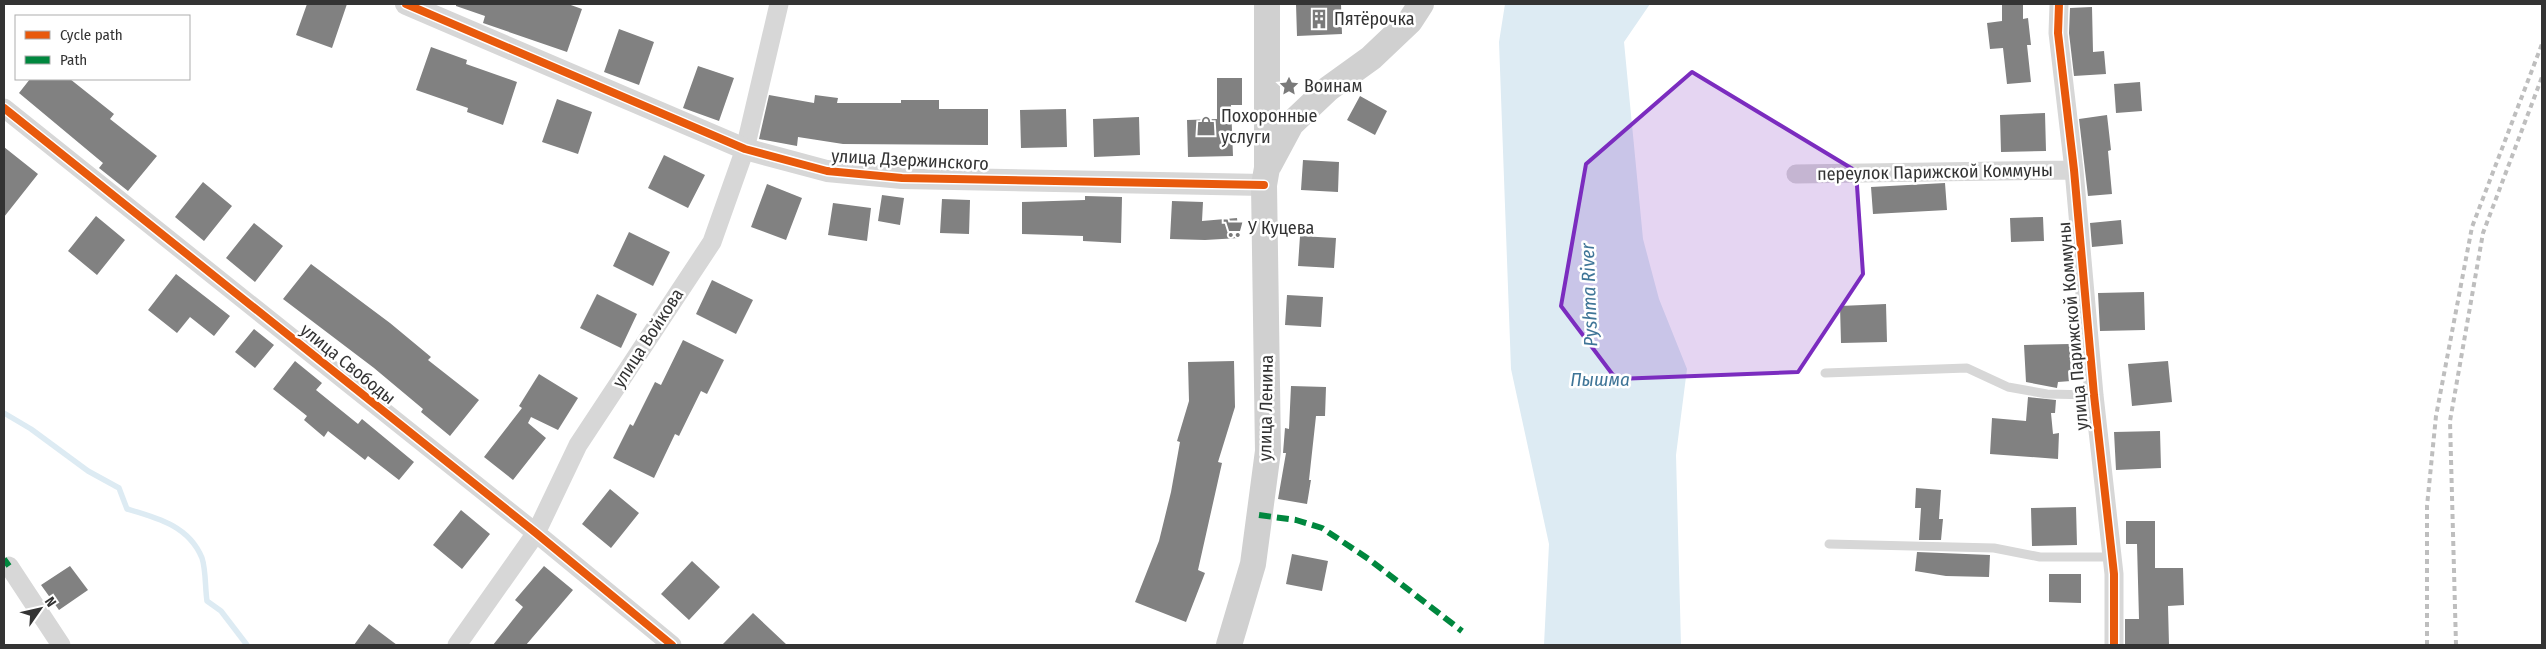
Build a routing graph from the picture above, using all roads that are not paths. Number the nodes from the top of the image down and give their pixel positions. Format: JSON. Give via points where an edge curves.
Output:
{"nodes":[{"id":1,"x":406,"y":4,"type":"edge"},
{"id":2,"x":779,"y":4,"type":"edge"},
{"id":3,"x":1268,"y":4,"type":"edge"},
{"id":4,"x":1421,"y":4,"type":"edge"},
{"id":5,"x":2059,"y":4,"type":"edge"},
{"id":6,"x":4,"y":108,"type":"edge"},
{"id":7,"x":746,"y":149,"type":"junction"},
{"id":8,"x":2074,"y":170,"type":"junction"},
{"id":9,"x":1796,"y":174,"type":"dead end"},
{"id":10,"x":1266,"y":176,"type":"junction"},
{"id":11,"x":1825,"y":374,"type":"dead end"},
{"id":12,"x":2094,"y":395,"type":"junction"},
{"id":13,"x":536,"y":533,"type":"junction"},
{"id":14,"x":1829,"y":544,"type":"dead end"},
{"id":15,"x":2112,"y":557,"type":"junction"},
{"id":16,"x":9,"y":566,"type":"dead end"},
{"id":17,"x":61,"y":645,"type":"edge"},
{"id":18,"x":457,"y":645,"type":"edge"},
{"id":19,"x":672,"y":645,"type":"edge"},
{"id":20,"x":1229,"y":645,"type":"edge"},
{"id":21,"x":2114,"y":645,"type":"edge"}],
"edges":[{"from":1,"to":7,"type":"street","name":"улица Дзержинского"},
{"from":2,"to":7,"type":"street","name":"улица Войкова"},
{"from":3,"to":10,"type":"main road","name":"улица Ленина"},
{"from":4,"to":10,"type":"main road","via":[[1410,21],[1371,58],[1328,90],[1291,124]]},
{"from":5,"to":8,"type":"street","name":"улица Парижской Коммуны","via":[[2058,33]]},
{"from":6,"to":13,"type":"street","name":"улица Свободы"},
{"from":7,"to":10,"type":"street","name":"улица Дзержинского","via":[[827,171],[902,178]]},
{"from":7,"to":13,"type":"street","name":"улица Войкова","via":[[712,242],[578,445]]},
{"from":8,"to":9,"type":"street","name":"переулок Парижской Коммуны"},
{"from":8,"to":12,"type":"street","name":"улица Парижской Коммуны"},
{"from":10,"to":20,"type":"main road","name":"улица Ленина","via":[[1268,451],[1253,564]]},
{"from":11,"to":12,"type":"lane","via":[[1967,368],[2008,387],[2047,394]]},
{"from":12,"to":15,"type":"street","name":"улица Парижской Коммуны"},
{"from":13,"to":18,"type":"street","name":"улица Войкова"},
{"from":13,"to":19,"type":"street","name":"улица Свободы"},
{"from":14,"to":15,"type":"lane","via":[[1994,548],[2040,557]]},
{"from":15,"to":21,"type":"street","name":"улица Парижской Коммуны"},
{"from":16,"to":17,"type":"street"}]}
